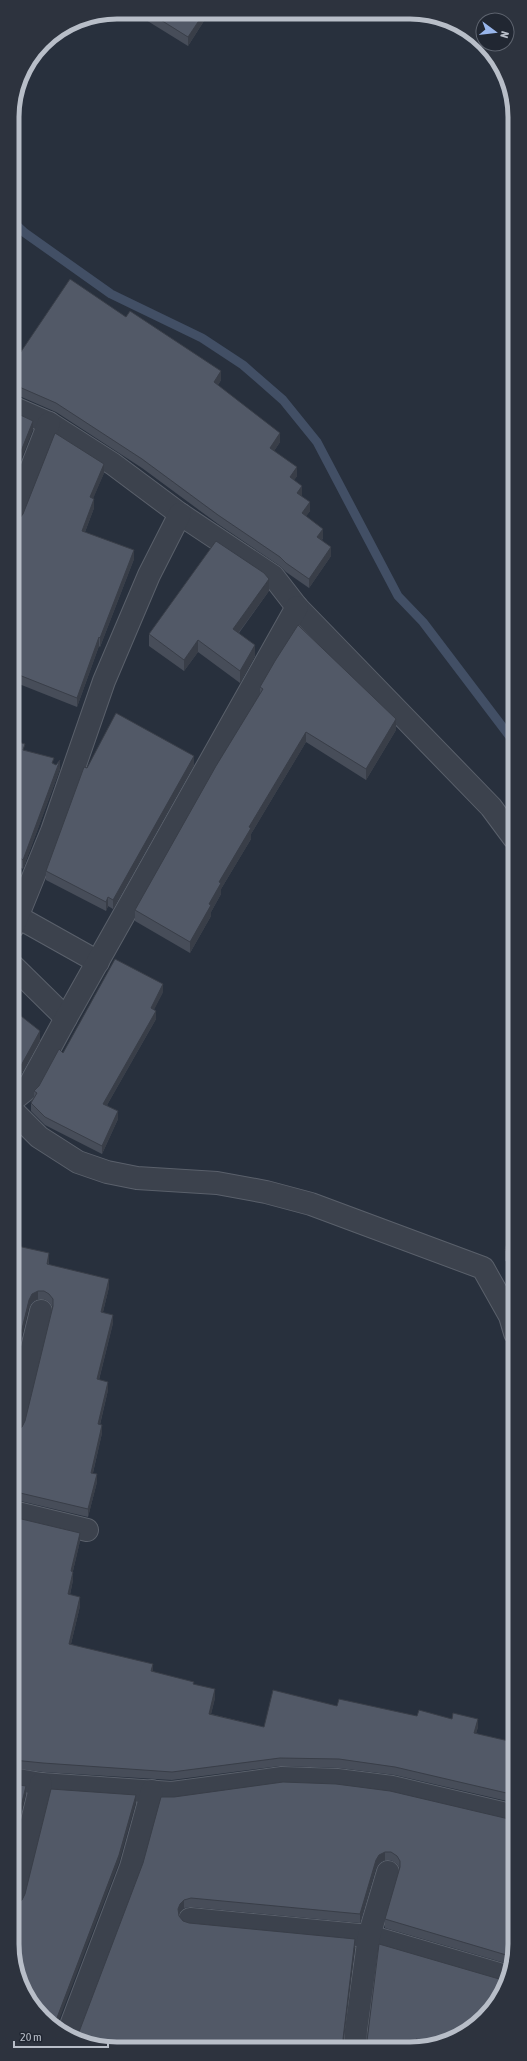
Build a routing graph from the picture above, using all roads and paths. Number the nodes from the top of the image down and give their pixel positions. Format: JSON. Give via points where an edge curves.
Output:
{"nodes":[{"id":1,"x":19,"y":409,"type":"edge"},
{"id":2,"x":49,"y":423,"type":"junction"},
{"id":3,"x":19,"y":500,"type":"edge"},
{"id":4,"x":180,"y":514,"type":"junction"},
{"id":5,"x":297,"y":607,"type":"junction"},
{"id":6,"x":508,"y":830,"type":"edge"},
{"id":7,"x":19,"y":909,"type":"edge"},
{"id":8,"x":19,"y":923,"type":"edge"},
{"id":9,"x":98,"y":962,"type":"junction"},
{"id":10,"x":19,"y":973,"type":"edge"},
{"id":11,"x":66,"y":1018,"type":"junction"},
{"id":12,"x":19,"y":1095,"type":"edge"},
{"id":13,"x":19,"y":1117,"type":"edge"},
{"id":14,"x":41,"y":1311,"type":"dead end"},
{"id":15,"x":508,"y":1312,"type":"edge"},
{"id":16,"x":19,"y":1401,"type":"edge"},
{"id":17,"x":19,"y":1513,"type":"edge"},
{"id":18,"x":87,"y":1530,"type":"dead end"},
{"id":19,"x":19,"y":1780,"type":"edge"},
{"id":20,"x":41,"y":1784,"type":"junction"},
{"id":21,"x":152,"y":1791,"type":"junction"},
{"id":22,"x":508,"y":1814,"type":"edge"},
{"id":23,"x":388,"y":1872,"type":"dead end"},
{"id":24,"x":19,"y":1874,"type":"edge"},
{"id":25,"x":190,"y":1919,"type":"dead end"},
{"id":26,"x":369,"y":1936,"type":"junction"},
{"id":27,"x":503,"y":1975,"type":"edge"},
{"id":28,"x":69,"y":2030,"type":"edge"},
{"id":29,"x":355,"y":2042,"type":"edge"}],
"edges":[{"from":1,"to":2,"type":"street"},
{"from":2,"to":3,"type":"street"},
{"from":2,"to":4,"type":"street","via":[[113,464]]},
{"from":4,"to":5,"type":"street","via":[[273,576]]},
{"from":4,"to":7,"type":"street","via":[[149,575],[104,681],[52,831]]},
{"from":5,"to":6,"type":"street","via":[[491,807]]},
{"from":5,"to":9,"type":"street"},
{"from":8,"to":9,"type":"street"},
{"from":9,"to":11,"type":"street"},
{"from":10,"to":11,"type":"street"},
{"from":11,"to":12,"type":"street","via":[[28,1088]]},
{"from":13,"to":15,"type":"street","via":[[39,1137],[78,1162],[106,1172],[137,1178],[217,1183],[266,1192],[311,1204],[483,1268]]},
{"from":14,"to":16,"type":"street"},
{"from":17,"to":18,"type":"street"},
{"from":19,"to":20,"type":"street"},
{"from":20,"to":21,"type":"street"},
{"from":20,"to":24,"type":"street"},
{"from":21,"to":22,"type":"street","via":[[172,1793],[282,1778],[338,1780],[392,1787]]},
{"from":21,"to":28,"type":"street","via":[[131,1867]]},
{"from":23,"to":26,"type":"street"},
{"from":25,"to":26,"type":"street"},
{"from":26,"to":27,"type":"street"},
{"from":26,"to":29,"type":"street"}]}
